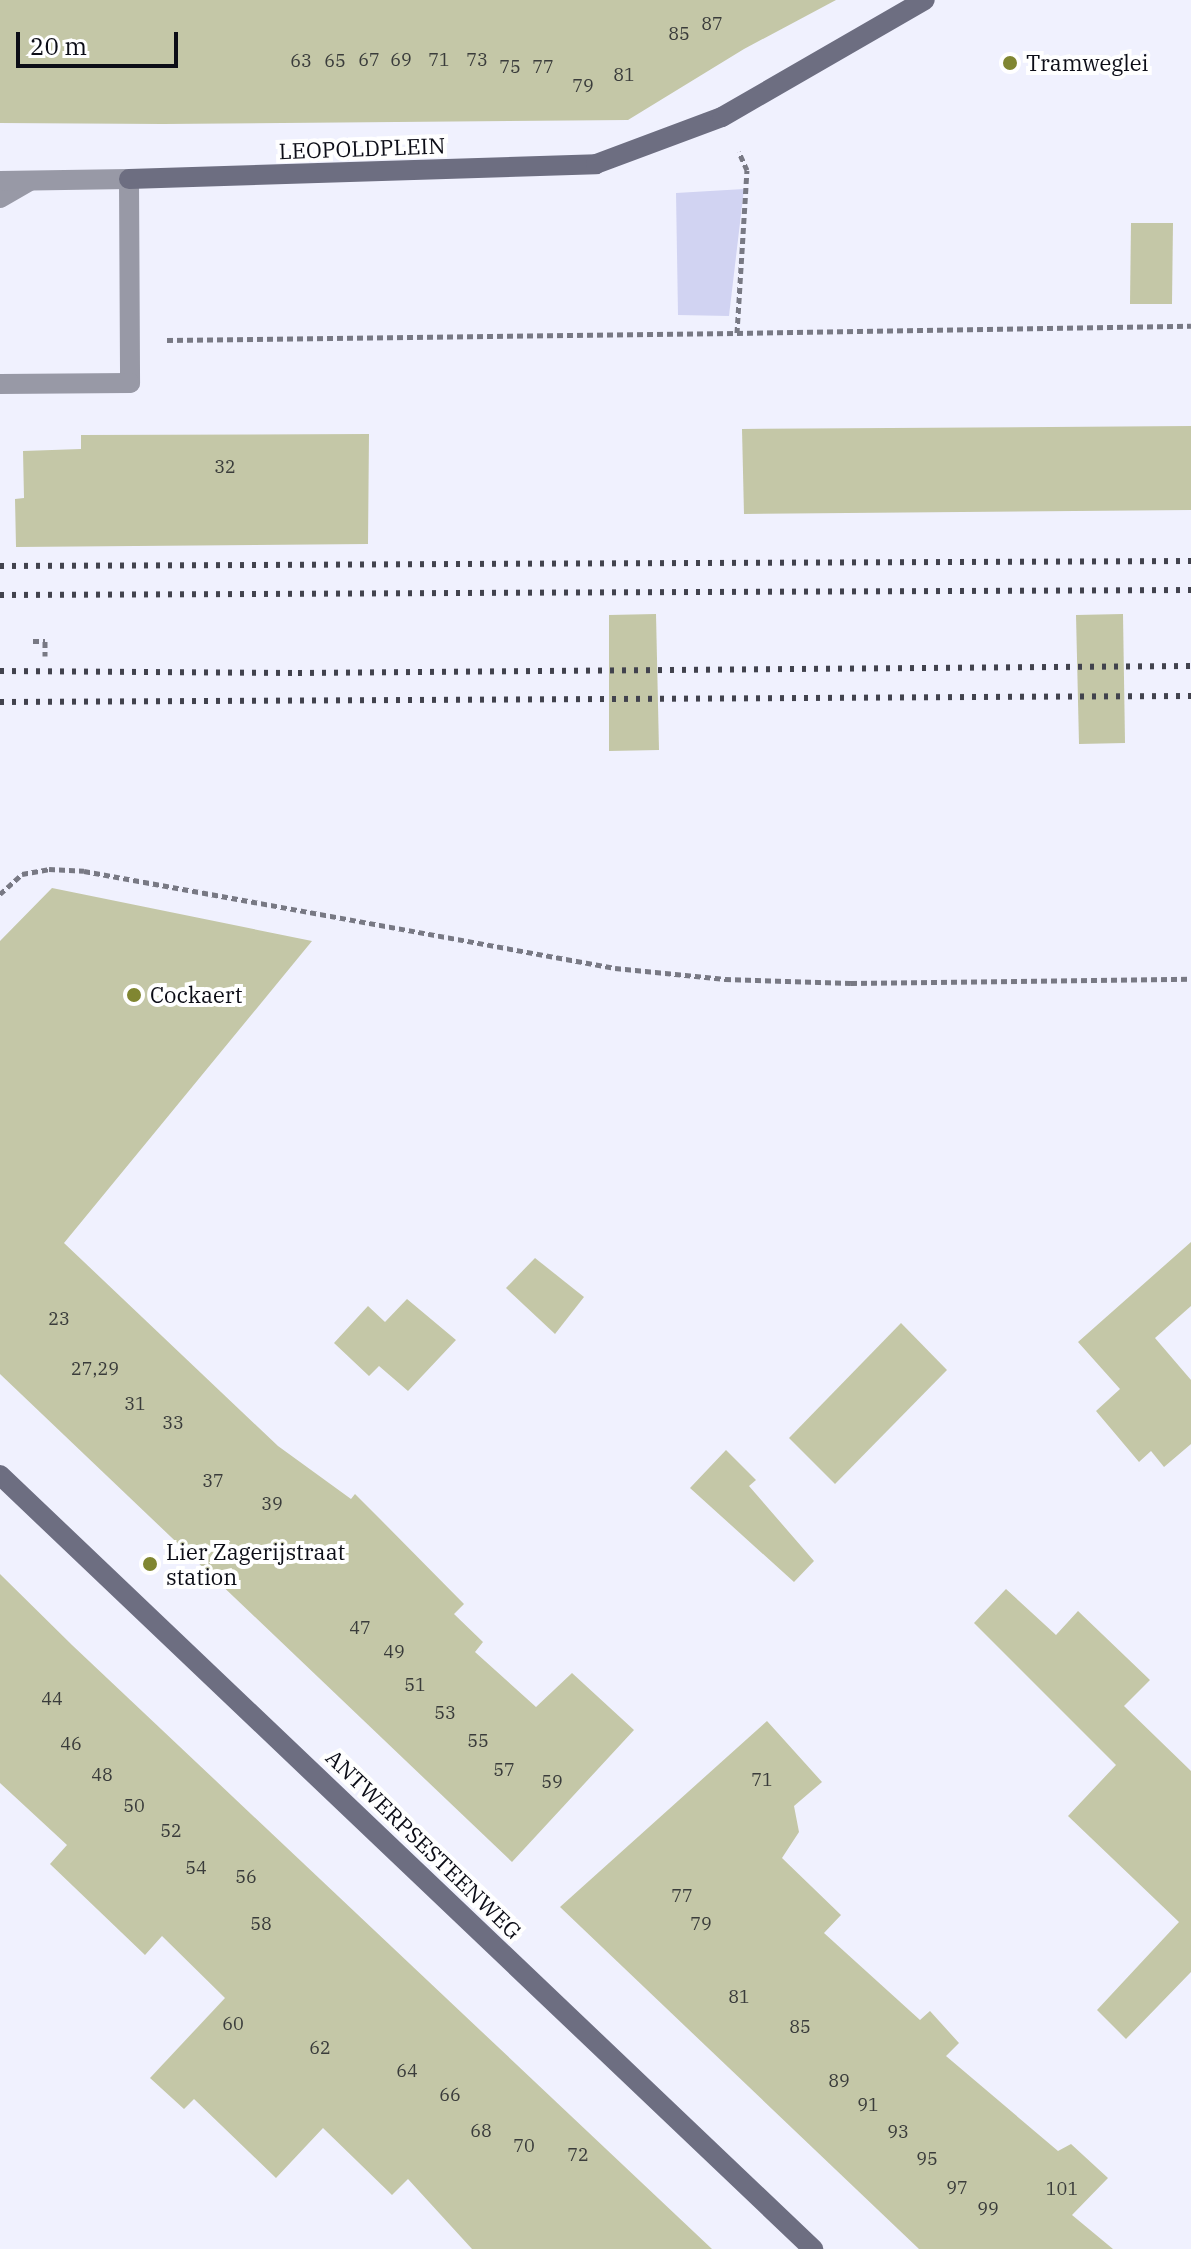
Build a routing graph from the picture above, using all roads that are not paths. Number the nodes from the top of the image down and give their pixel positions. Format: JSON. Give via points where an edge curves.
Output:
{"nodes":[{"id":1,"x":925,"y":0,"type":"edge"},
{"id":2,"x":129,"y":179,"type":"junction"},
{"id":3,"x":0,"y":181,"type":"edge"},
{"id":4,"x":30,"y":181,"type":"junction"},
{"id":5,"x":0,"y":198,"type":"edge"},
{"id":6,"x":0,"y":384,"type":"edge"},
{"id":7,"x":0,"y":1475,"type":"edge"},
{"id":8,"x":813,"y":2249,"type":"edge"}],
"edges":[{"from":1,"to":2,"type":"street","name":"LEOPOLDPLEIN","via":[[722,117],[596,164]]},
{"from":2,"to":4,"type":"street","name":"LEOPOLDPLEIN"},
{"from":2,"to":6,"type":"street","via":[[130,383]]},
{"from":3,"to":4,"type":"street","name":"LEOPOLDPLEIN"},
{"from":4,"to":5,"type":"street"},
{"from":7,"to":8,"type":"street","name":"ANTWERPSESTEENWEG"}]}
